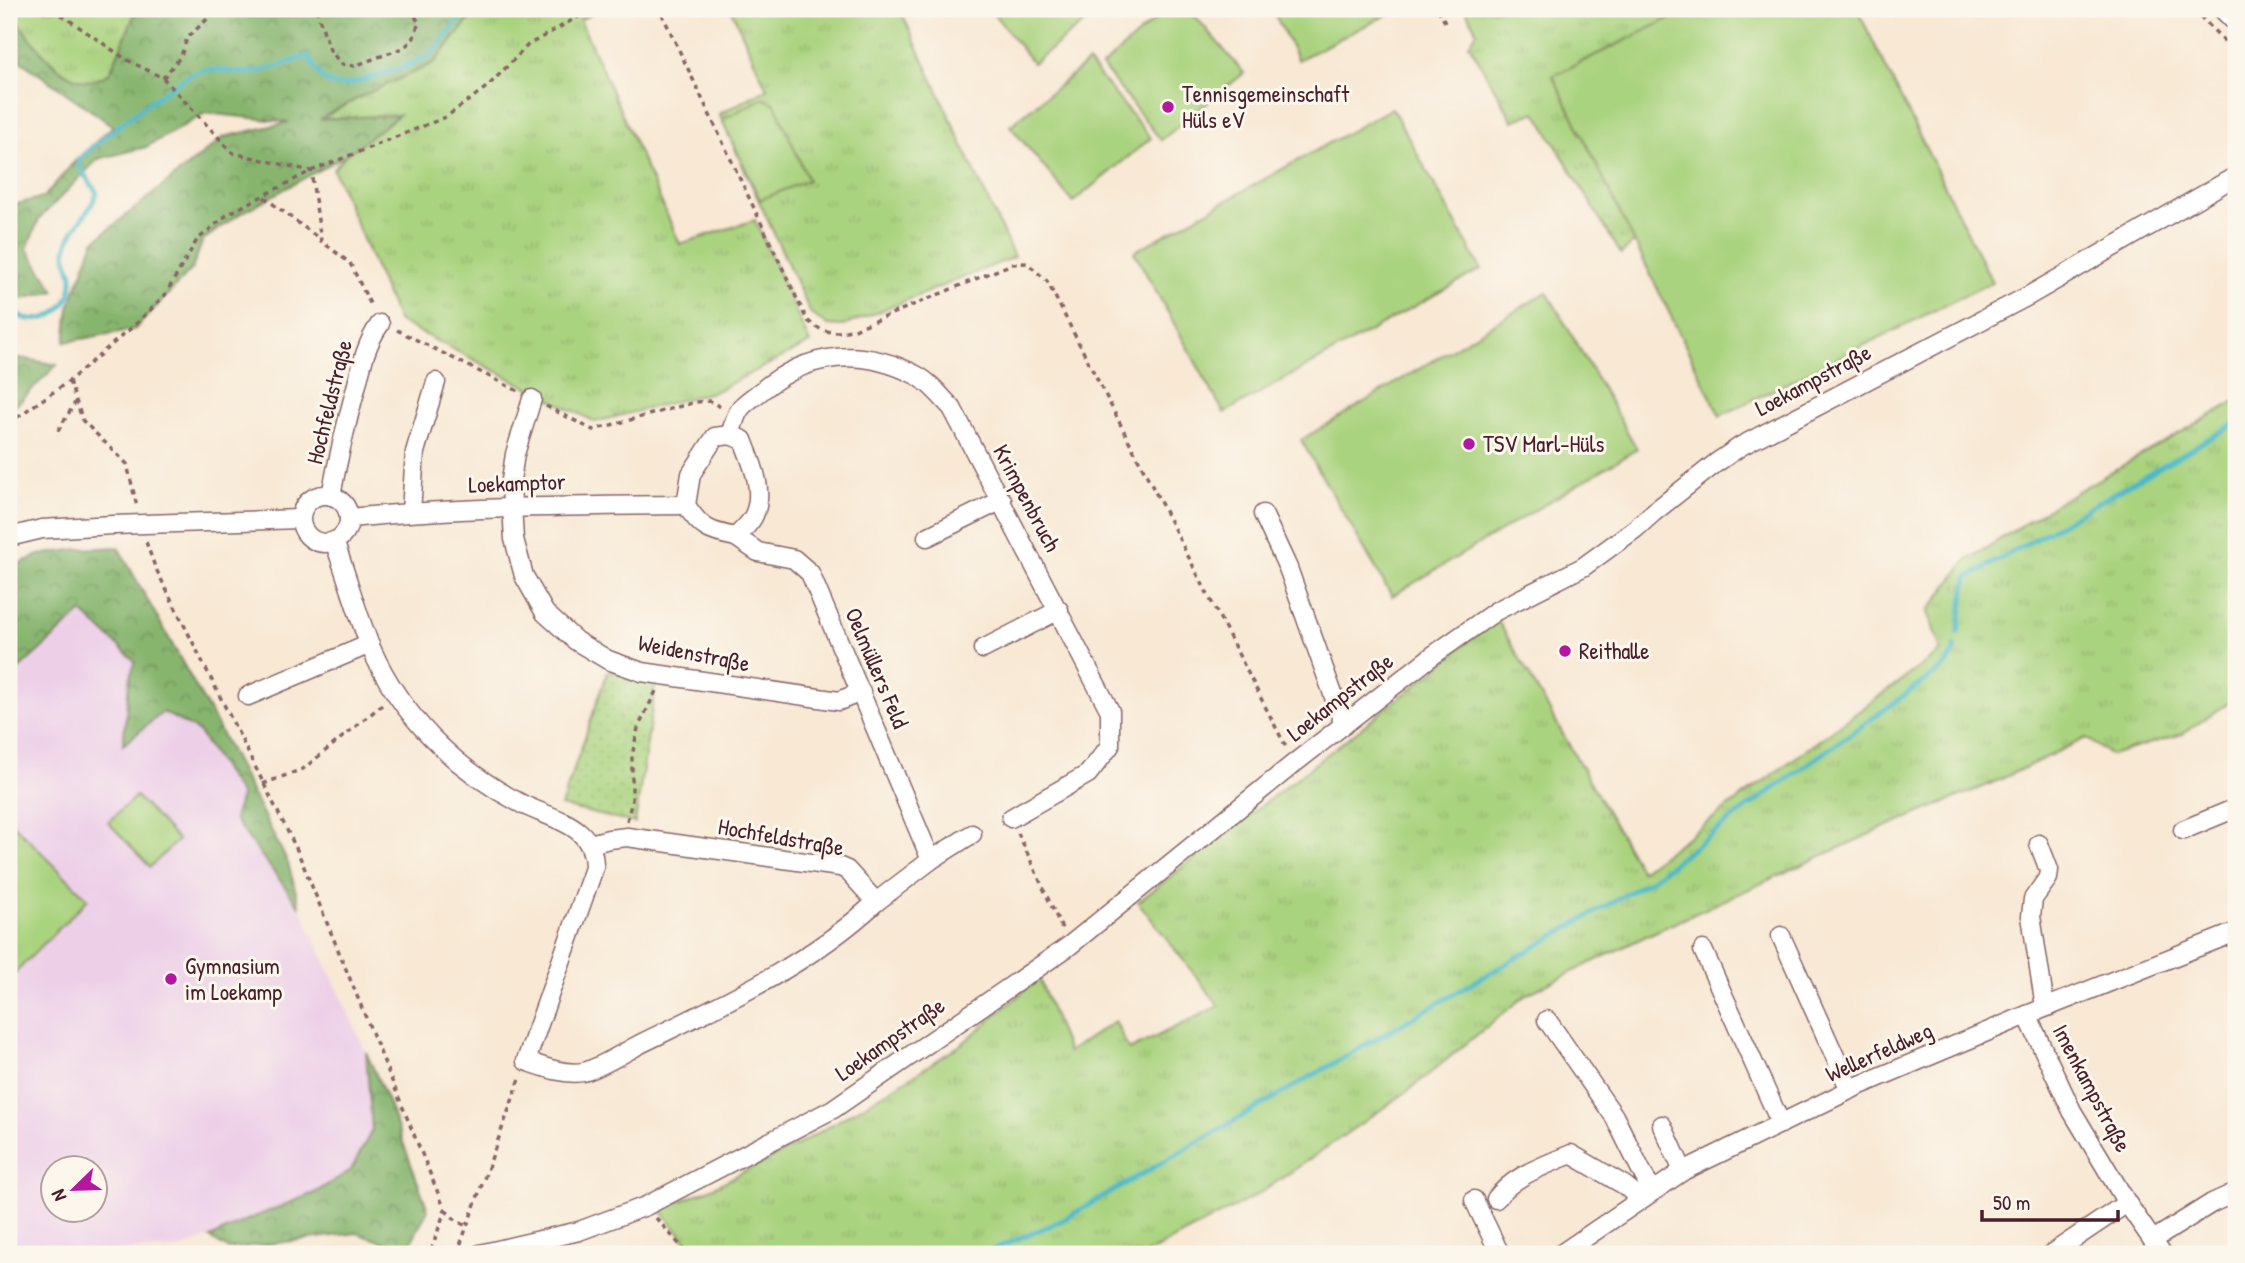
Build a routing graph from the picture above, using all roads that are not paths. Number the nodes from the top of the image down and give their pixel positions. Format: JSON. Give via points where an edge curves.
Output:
{"nodes":[{"id":1,"x":2222,"y":9,"type":"edge"},
{"id":2,"x":2236,"y":23,"type":"edge"},
{"id":3,"x":2236,"y":176,"type":"edge"},
{"id":4,"x":380,"y":324,"type":"road end"},
{"id":5,"x":436,"y":382,"type":"dead end"},
{"id":6,"x":532,"y":400,"type":"road end"},
{"id":7,"x":730,"y":435,"type":"junction"},
{"id":8,"x":331,"y":496,"type":"junction"},
{"id":9,"x":1002,"y":500,"type":"junction"},
{"id":10,"x":512,"y":506,"type":"junction"},
{"id":11,"x":686,"y":506,"type":"junction"},
{"id":12,"x":411,"y":512,"type":"junction"},
{"id":13,"x":1263,"y":514,"type":"dead end"},
{"id":14,"x":349,"y":518,"type":"junction"},
{"id":15,"x":300,"y":519,"type":"junction"},
{"id":16,"x":9,"y":537,"type":"edge"},
{"id":17,"x":736,"y":537,"type":"junction"},
{"id":18,"x":927,"y":537,"type":"dead end"},
{"id":19,"x":334,"y":541,"type":"junction"},
{"id":20,"x":1059,"y":610,"type":"junction"},
{"id":21,"x":370,"y":644,"type":"junction"},
{"id":22,"x":983,"y":649,"type":"dead end"},
{"id":23,"x":862,"y":692,"type":"junction"},
{"id":24,"x":248,"y":696,"type":"dead end"},
{"id":25,"x":1344,"y":725,"type":"junction"},
{"id":26,"x":2236,"y":807,"type":"edge"},
{"id":27,"x":1011,"y":818,"type":"road end"},
{"id":28,"x":2183,"y":830,"type":"dead end"},
{"id":29,"x":972,"y":834,"type":"dead end"},
{"id":30,"x":590,"y":844,"type":"junction"},
{"id":31,"x":2039,"y":844,"type":"dead end"},
{"id":32,"x":931,"y":860,"type":"junction"},
{"id":33,"x":876,"y":902,"type":"junction"},
{"id":34,"x":2236,"y":932,"type":"edge"},
{"id":35,"x":1781,"y":936,"type":"dead end"},
{"id":36,"x":1703,"y":950,"type":"dead end"},
{"id":37,"x":2045,"y":1007,"type":"junction"},
{"id":38,"x":2027,"y":1015,"type":"junction"},
{"id":39,"x":1547,"y":1020,"type":"dead end"},
{"id":40,"x":1850,"y":1090,"type":"junction"},
{"id":41,"x":1781,"y":1124,"type":"junction"},
{"id":42,"x":1662,"y":1125,"type":"dead end"},
{"id":43,"x":1684,"y":1171,"type":"junction"},
{"id":44,"x":2236,"y":1192,"type":"edge"},
{"id":45,"x":1647,"y":1195,"type":"junction"},
{"id":46,"x":1496,"y":1199,"type":"dead end"},
{"id":47,"x":1474,"y":1200,"type":"dead end"},
{"id":48,"x":2127,"y":1203,"type":"junction"},
{"id":49,"x":2157,"y":1247,"type":"edge"},
{"id":50,"x":480,"y":1254,"type":"edge"},
{"id":51,"x":1500,"y":1254,"type":"edge"},
{"id":52,"x":1561,"y":1254,"type":"edge"},
{"id":53,"x":2051,"y":1254,"type":"edge"}],
"edges":[{"from":1,"to":2,"type":"street"},
{"from":3,"to":25,"type":"street","name":"Loekampstraße","via":[[2030,295],[1741,446],[1583,567],[1496,611]]},
{"from":4,"to":8,"type":"street","name":"Hochfeldstraße","via":[[364,358]]},
{"from":5,"to":12,"type":"street","via":[[415,452]]},
{"from":6,"to":10,"type":"street","name":"Weidenstraße","via":[[515,454]]},
{"from":7,"to":9,"type":"street","name":"Krimpenbruch","via":[[740,408],[802,365],[857,356],[887,363],[919,376],[953,408]]},
{"from":7,"to":11,"type":"street","via":[[715,438],[691,474]]},
{"from":7,"to":17,"type":"street","via":[[743,440],[758,493],[754,516]]},
{"from":8,"to":14,"type":"street","via":[[340,500]]},
{"from":8,"to":15,"type":"street","via":[[307,503]]},
{"from":9,"to":18,"type":"street"},
{"from":9,"to":20,"type":"street","name":"Krimpenbruch"},
{"from":10,"to":11,"type":"street","name":"Loekamptor"},
{"from":10,"to":12,"type":"street","name":"Loekamptor"},
{"from":10,"to":23,"type":"street","name":"Weidenstraße","via":[[514,539],[524,576],[545,613],[576,641],[608,660],[642,672],[839,701]]},
{"from":11,"to":17,"type":"street","via":[[696,522],[712,532]]},
{"from":12,"to":14,"type":"street","name":"Loekamptor"},
{"from":13,"to":25,"type":"street","via":[[1288,568]]},
{"from":14,"to":19,"type":"street","via":[[345,532]]},
{"from":15,"to":16,"type":"street","via":[[42,529]]},
{"from":15,"to":19,"type":"street","via":[[311,540],[322,544]]},
{"from":17,"to":23,"type":"street","name":"Oelmüllers Feld","via":[[758,552],[794,559],[810,573]]},
{"from":19,"to":21,"type":"street"},
{"from":20,"to":22,"type":"street"},
{"from":20,"to":27,"type":"street","name":"Krimpenbruch","via":[[1110,711],[1110,746],[1088,774]]},
{"from":21,"to":24,"type":"street"},
{"from":21,"to":30,"type":"street","via":[[396,693],[430,738],[494,790],[578,829]]},
{"from":23,"to":32,"type":"street","name":"Oelmüllers Feld"},
{"from":25,"to":50,"type":"street","name":"Loekampstraße","via":[[1069,946],[833,1109],[646,1206],[579,1231]]},
{"from":26,"to":28,"type":"street"},
{"from":29,"to":32,"type":"street"},
{"from":30,"to":33,"type":"street","name":"Hochfeldstraße","via":[[628,837],[840,867]]},
{"from":30,"to":33,"type":"street","via":[[594,868],[526,1061],[550,1070],[583,1072],[715,1008],[787,968]]},
{"from":31,"to":37,"type":"street","via":[[2049,878],[2033,899],[2031,916]]},
{"from":32,"to":33,"type":"street"},
{"from":34,"to":37,"type":"street","name":"Wellerfeldweg"},
{"from":35,"to":40,"type":"street"},
{"from":36,"to":41,"type":"street"},
{"from":37,"to":38,"type":"street","name":"Wellerfeldweg"},
{"from":38,"to":40,"type":"street","name":"Wellerfeldweg"},
{"from":38,"to":48,"type":"street","name":"Imenkampstraße","via":[[2072,1111]]},
{"from":39,"to":45,"type":"street","via":[[1614,1116]]},
{"from":40,"to":41,"type":"street","name":"Wellerfeldweg"},
{"from":41,"to":43,"type":"street","name":"Wellerfeldweg"},
{"from":42,"to":43,"type":"street"},
{"from":43,"to":45,"type":"street","name":"Wellerfeldweg"},
{"from":44,"to":49,"type":"street","via":[[2211,1203]]},
{"from":45,"to":46,"type":"street","via":[[1571,1154],[1506,1186]]},
{"from":45,"to":52,"type":"street","name":"Wellerfeldweg"},
{"from":47,"to":51,"type":"street"},
{"from":48,"to":49,"type":"street","name":"Imenkampstraße"},
{"from":48,"to":53,"type":"street"}]}
